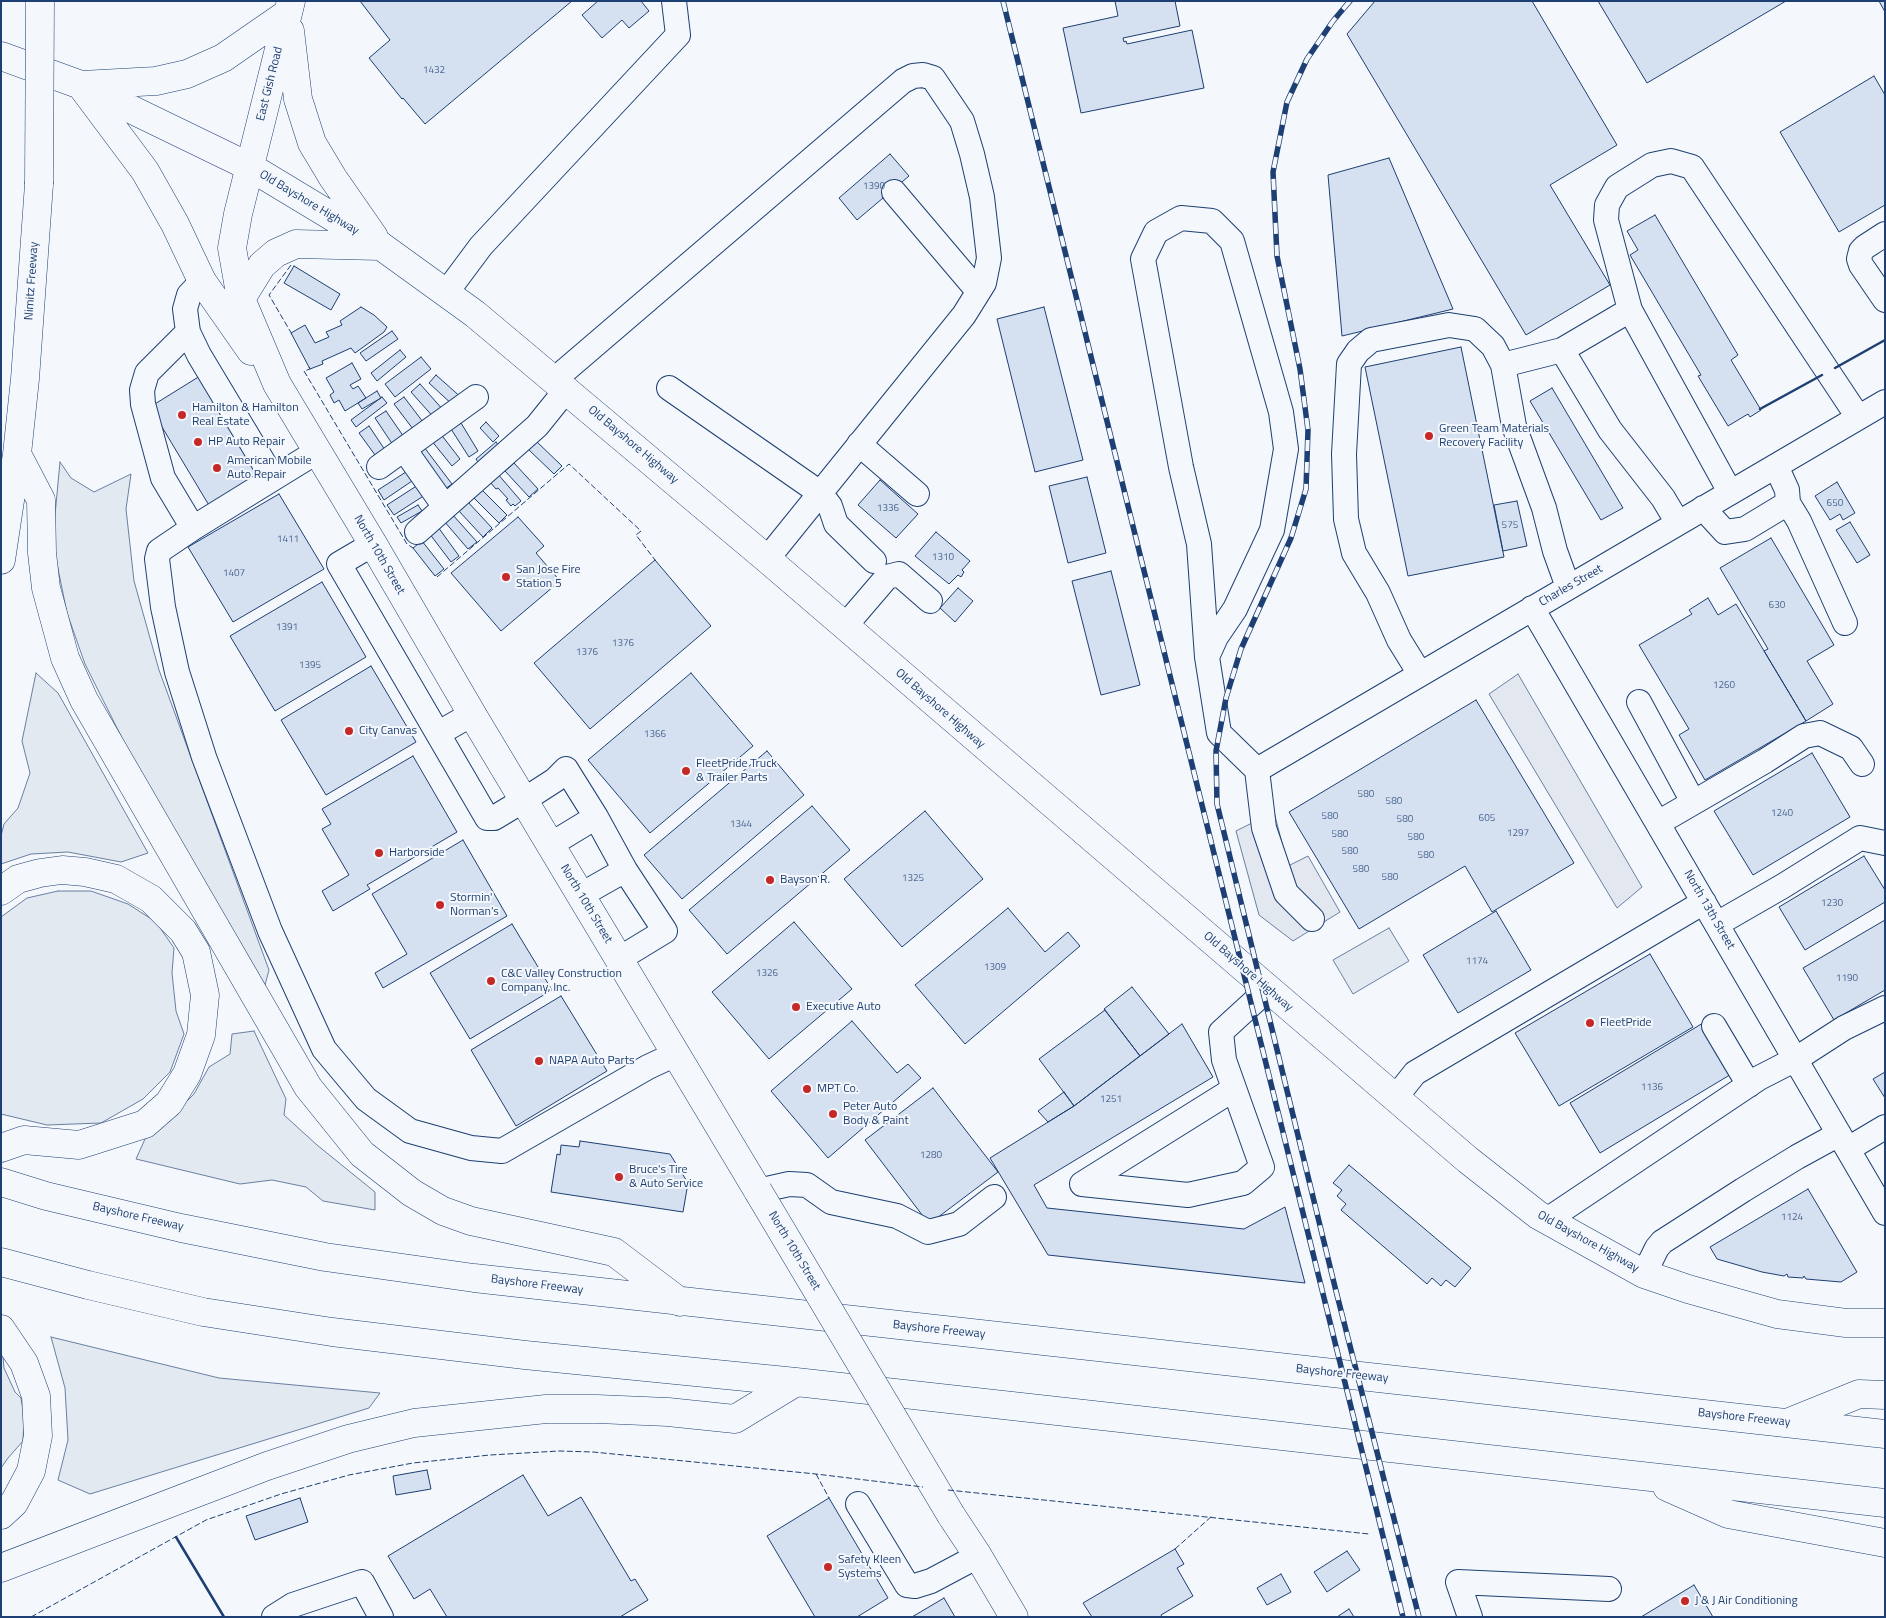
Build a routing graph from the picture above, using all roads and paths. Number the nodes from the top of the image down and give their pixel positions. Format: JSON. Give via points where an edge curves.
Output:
{"nodes":[{"id":1,"x":40,"y":1,"type":"edge"},
{"id":2,"x":674,"y":1,"type":"edge"},
{"id":3,"x":289,"y":7,"type":"edge"},
{"id":4,"x":1,"y":56,"type":"edge"},
{"id":5,"x":81,"y":85,"type":"junction"},
{"id":6,"x":250,"y":167,"type":"junction"},
{"id":7,"x":894,"y":192,"type":"dead end"},
{"id":8,"x":1885,"y":234,"type":"edge"},
{"id":9,"x":381,"y":246,"type":"junction"},
{"id":10,"x":202,"y":280,"type":"junction"},
{"id":11,"x":978,"y":291,"type":"junction"},
{"id":12,"x":446,"y":293,"type":"junction"},
{"id":13,"x":240,"y":298,"type":"junction"},
{"id":14,"x":1885,"y":300,"type":"edge"},
{"id":15,"x":1630,"y":310,"type":"junction"},
{"id":16,"x":188,"y":332,"type":"junction"},
{"id":17,"x":1562,"y":350,"type":"junction"},
{"id":18,"x":1503,"y":365,"type":"junction"},
{"id":19,"x":277,"y":384,"type":"junction"},
{"id":20,"x":560,"y":385,"type":"junction"},
{"id":21,"x":669,"y":388,"type":"dead end"},
{"id":22,"x":476,"y":397,"type":"dead end"},
{"id":23,"x":1885,"y":402,"type":"edge"},
{"id":24,"x":1858,"y":417,"type":"junction"},
{"id":25,"x":859,"y":444,"type":"junction"},
{"id":26,"x":404,"y":449,"type":"junction"},
{"id":27,"x":318,"y":451,"type":"junction"},
{"id":28,"x":16,"y":454,"type":"junction"},
{"id":29,"x":1776,"y":466,"type":"junction"},
{"id":30,"x":379,"y":467,"type":"dead end"},
{"id":31,"x":274,"y":478,"type":"junction"},
{"id":32,"x":1730,"y":492,"type":"junction"},
{"id":33,"x":820,"y":493,"type":"junction"},
{"id":34,"x":918,"y":494,"type":"dead end"},
{"id":35,"x":1788,"y":503,"type":"junction"},
{"id":36,"x":446,"y":507,"type":"junction"},
{"id":37,"x":1703,"y":508,"type":"junction"},
{"id":38,"x":1678,"y":523,"type":"junction"},
{"id":39,"x":193,"y":528,"type":"junction"},
{"id":40,"x":417,"y":532,"type":"dead end"},
{"id":41,"x":373,"y":544,"type":"junction"},
{"id":42,"x":767,"y":559,"type":"junction"},
{"id":43,"x":1,"y":560,"type":"edge"},
{"id":44,"x":874,"y":560,"type":"dead end"},
{"id":45,"x":1568,"y":587,"type":"junction"},
{"id":46,"x":930,"y":601,"type":"dead end"},
{"id":47,"x":1532,"y":608,"type":"junction"},
{"id":48,"x":1845,"y":623,"type":"dead end"},
{"id":49,"x":844,"y":626,"type":"junction"},
{"id":50,"x":1206,"y":657,"type":"junction"},
{"id":51,"x":1420,"y":674,"type":"junction"},
{"id":52,"x":1639,"y":702,"type":"dead end"},
{"id":53,"x":472,"y":714,"type":"junction"},
{"id":54,"x":439,"y":733,"type":"junction"},
{"id":55,"x":1862,"y":764,"type":"dead end"},
{"id":56,"x":1257,"y":770,"type":"junction"},
{"id":57,"x":524,"y":800,"type":"junction"},
{"id":58,"x":1693,"y":802,"type":"junction"},
{"id":59,"x":596,"y":817,"type":"junction"},
{"id":60,"x":1658,"y":822,"type":"junction"},
{"id":61,"x":1885,"y":843,"type":"edge"},
{"id":62,"x":550,"y":845,"type":"junction"},
{"id":63,"x":625,"y":870,"type":"junction"},
{"id":64,"x":1,"y":891,"type":"edge"},
{"id":65,"x":581,"y":896,"type":"junction"},
{"id":66,"x":1704,"y":902,"type":"junction"},
{"id":67,"x":1312,"y":919,"type":"dead end"},
{"id":68,"x":1717,"y":924,"type":"junction"},
{"id":69,"x":619,"y":959,"type":"junction"},
{"id":70,"x":1268,"y":989,"type":"junction"},
{"id":71,"x":1885,"y":1008,"type":"edge"},
{"id":72,"x":1714,"y":1026,"type":"dead end"},
{"id":73,"x":676,"y":1054,"type":"junction"},
{"id":74,"x":1796,"y":1059,"type":"junction"},
{"id":75,"x":1749,"y":1085,"type":"junction"},
{"id":76,"x":1234,"y":1090,"type":"junction"},
{"id":77,"x":1395,"y":1098,"type":"junction"},
{"id":78,"x":1885,"y":1127,"type":"edge"},
{"id":79,"x":1844,"y":1142,"type":"junction"},
{"id":80,"x":1,"y":1148,"type":"edge"},
{"id":81,"x":1,"y":1182,"type":"edge"},
{"id":82,"x":758,"y":1191,"type":"junction"},
{"id":83,"x":994,"y":1197,"type":"dead end"},
{"id":84,"x":1885,"y":1213,"type":"edge"},
{"id":85,"x":1547,"y":1220,"type":"junction"},
{"id":86,"x":1,"y":1262,"type":"edge"},
{"id":87,"x":1644,"y":1274,"type":"junction"},
{"id":88,"x":680,"y":1302,"type":"junction"},
{"id":89,"x":1885,"y":1323,"type":"edge"},
{"id":90,"x":1,"y":1329,"type":"edge"},
{"id":91,"x":796,"y":1382,"type":"junction"},
{"id":92,"x":1885,"y":1395,"type":"edge"},
{"id":93,"x":1788,"y":1423,"type":"junction"},
{"id":94,"x":1885,"y":1434,"type":"edge"},
{"id":95,"x":1642,"y":1475,"type":"junction"},
{"id":96,"x":1885,"y":1503,"type":"edge"},
{"id":97,"x":858,"y":1504,"type":"dead end"},
{"id":98,"x":1,"y":1516,"type":"edge"},
{"id":99,"x":1885,"y":1543,"type":"edge"},
{"id":100,"x":978,"y":1556,"type":"junction"},
{"id":101,"x":1,"y":1568,"type":"edge"},
{"id":102,"x":1609,"y":1589,"type":"dead end"},
{"id":103,"x":274,"y":1617,"type":"edge"},
{"id":104,"x":381,"y":1617,"type":"edge"},
{"id":105,"x":1014,"y":1617,"type":"edge"},
{"id":106,"x":1470,"y":1617,"type":"edge"}],
"edges":[{"from":1,"to":28,"type":"main road","name":"Nimitz Freeway","bridge":true,"via":[[39,184],[25,378]]},
{"from":2,"to":12,"type":"street","via":[[678,35],[481,246]]},
{"from":3,"to":5,"type":"main road","via":[[223,58],[186,74],[156,81]]},
{"from":3,"to":6,"type":"main road","name":"East Gish Road"},
{"from":3,"to":9,"type":"main road","via":[[298,99],[312,143]]},
{"from":4,"to":5,"type":"main road","name":"Old Bayshore Highway"},
{"from":5,"to":6,"type":"main road","name":"Old Bayshore Highway"},
{"from":5,"to":10,"type":"main road","via":[[145,171]]},
{"from":6,"to":9,"type":"main road","name":"Old Bayshore Highway"},
{"from":6,"to":13,"type":"main road","name":"North 10th Street","via":[[232,248]]},
{"from":7,"to":11,"type":"street"},
{"from":8,"to":14,"type":"street","via":[[1864,247],[1859,259]]},
{"from":9,"to":12,"type":"main road","name":"Old Bayshore Highway"},
{"from":9,"to":13,"type":"main road","via":[[296,244],[276,253],[262,265]]},
{"from":10,"to":16,"type":"street","via":[[189,295],[185,309]]},
{"from":10,"to":19,"type":"main road","via":[[242,340]]},
{"from":11,"to":20,"type":"street","via":[[984,283],[989,258],[982,197],[972,154],[962,122],[933,78],[913,76],[903,81],[638,308]]},
{"from":11,"to":25,"type":"street","via":[[964,315]]},
{"from":12,"to":20,"type":"main road","name":"Old Bayshore Highway"},
{"from":13,"to":19,"type":"main road","name":"North 10th Street"},
{"from":15,"to":17,"type":"street"},
{"from":15,"to":24,"type":"street","via":[[1606,220],[1607,205],[1617,187],[1652,165],[1671,161],[1692,167]]},
{"from":15,"to":32,"type":"street"},
{"from":16,"to":31,"type":"street"},
{"from":16,"to":39,"type":"street","via":[[147,373],[142,390],[163,478]]},
{"from":17,"to":18,"type":"street"},
{"from":17,"to":38,"type":"street","via":[[1610,430],[1663,498]]},
{"from":18,"to":45,"type":"street","via":[[1514,426]]},
{"from":18,"to":51,"type":"street","via":[[1493,346],[1475,329],[1449,325],[1371,340],[1349,364],[1344,454],[1346,519],[1354,553]]},
{"from":19,"to":27,"type":"main road","name":"North 10th Street"},
{"from":20,"to":36,"type":"street","via":[[537,426]]},
{"from":20,"to":42,"type":"main road","name":"Old Bayshore Highway"},
{"from":21,"to":33,"type":"street"},
{"from":22,"to":26,"type":"street"},
{"from":23,"to":24,"type":"street","name":"Charles Street"},
{"from":24,"to":29,"type":"street","name":"Charles Street"},
{"from":25,"to":33,"type":"street"},
{"from":25,"to":34,"type":"street"},
{"from":26,"to":30,"type":"street"},
{"from":26,"to":36,"type":"street"},
{"from":27,"to":31,"type":"street"},
{"from":27,"to":41,"type":"main road","name":"North 10th Street"},
{"from":28,"to":43,"type":"main road","name":"Nimitz Freeway"},
{"from":28,"to":88,"type":"main road","via":[[41,500],[46,588],[65,658],[84,700],[308,1087],[362,1154],[412,1193],[444,1212],[471,1221],[614,1252]]},
{"from":29,"to":32,"type":"street","name":"Charles Street"},
{"from":29,"to":35,"type":"street","via":[[1787,490]]},
{"from":31,"to":39,"type":"street"},
{"from":32,"to":37,"type":"street","name":"Charles Street"},
{"from":33,"to":42,"type":"street"},
{"from":33,"to":44,"type":"street","via":[[830,506],[836,524]]},
{"from":35,"to":37,"type":"street","via":[[1745,529],[1725,532]]},
{"from":35,"to":48,"type":"street"},
{"from":36,"to":40,"type":"street"},
{"from":37,"to":38,"type":"street","name":"Charles Street"},
{"from":38,"to":45,"type":"street","name":"Charles Street"},
{"from":39,"to":73,"type":"street","via":[[159,551],[157,559],[177,672],[204,757],[270,931],[324,1049],[366,1099],[410,1131],[471,1148],[502,1151]]},
{"from":41,"to":53,"type":"main road","name":"North 10th Street"},
{"from":41,"to":54,"type":"street","via":[[339,564]]},
{"from":42,"to":49,"type":"main road","name":"Old Bayshore Highway"},
{"from":45,"to":47,"type":"street","name":"Charles Street"},
{"from":46,"to":49,"type":"street","via":[[899,574],[887,577]]},
{"from":47,"to":51,"type":"street","name":"Charles Street"},
{"from":47,"to":60,"type":"street","name":"North 13th Street"},
{"from":49,"to":70,"type":"main road","name":"Old Bayshore Highway"},
{"from":50,"to":50,"type":"street","via":[[1235,609],[1272,530],[1286,449],[1281,412],[1232,241],[1212,221],[1181,218],[1156,232],[1143,259],[1199,544]]},
{"from":50,"to":56,"type":"street","via":[[1220,733]]},
{"from":51,"to":56,"type":"street","name":"Charles Street"},
{"from":52,"to":58,"type":"street"},
{"from":53,"to":54,"type":"street"},
{"from":53,"to":57,"type":"main road","name":"North 10th Street"},
{"from":54,"to":57,"type":"street","via":[[487,818],[494,818]]},
{"from":55,"to":58,"type":"street","via":[[1851,748],[1820,733],[1804,736]]},
{"from":56,"to":67,"type":"street","via":[[1264,828],[1286,893]]},
{"from":57,"to":59,"type":"street","via":[[566,769]]},
{"from":57,"to":62,"type":"main road","name":"North 10th Street"},
{"from":58,"to":60,"type":"street"},
{"from":59,"to":62,"type":"street"},
{"from":59,"to":63,"type":"street"},
{"from":60,"to":66,"type":"street","name":"North 13th Street"},
{"from":61,"to":68,"type":"street","via":[[1860,838]]},
{"from":62,"to":65,"type":"main road","name":"North 10th Street"},
{"from":63,"to":65,"type":"street"},
{"from":63,"to":69,"type":"street","via":[[665,931]]},
{"from":64,"to":80,"type":"main road","via":[[18,879],[62,870],[116,879],[151,899],[183,931],[196,952],[205,995],[201,1035],[187,1074],[169,1103],[145,1124],[79,1145],[24,1140]]},
{"from":65,"to":69,"type":"main road","name":"North 10th Street"},
{"from":66,"to":68,"type":"street","name":"North 13th Street"},
{"from":66,"to":77,"type":"street","via":[[1415,1073]]},
{"from":68,"to":74,"type":"street","name":"North 13th Street"},
{"from":69,"to":73,"type":"main road","name":"North 10th Street"},
{"from":70,"to":76,"type":"street","via":[[1221,1032],[1224,1060]]},
{"from":70,"to":77,"type":"main road","name":"Old Bayshore Highway"},
{"from":71,"to":74,"type":"street","via":[[1844,1028]]},
{"from":72,"to":75,"type":"street"},
{"from":73,"to":82,"type":"main road","name":"North 10th Street"},
{"from":74,"to":75,"type":"street"},
{"from":74,"to":79,"type":"street","name":"North 13th Street"},
{"from":75,"to":85,"type":"street"},
{"from":76,"to":76,"type":"street","via":[[1262,1167],[1242,1182],[1188,1195],[1082,1184]]},
{"from":77,"to":85,"type":"main road","name":"Old Bayshore Highway","via":[[1468,1160]]},
{"from":78,"to":79,"type":"street"},
{"from":79,"to":84,"type":"street","name":"North 13th Street"},
{"from":79,"to":87,"type":"street","via":[[1781,1166],[1662,1242]]},
{"from":81,"to":88,"type":"main road","name":"Bayshore Freeway","via":[[182,1228],[325,1257]]},
{"from":82,"to":83,"type":"street","via":[[789,1184],[807,1185],[831,1202],[897,1216],[928,1232],[959,1224]]},
{"from":82,"to":100,"type":"main road","name":"North 10th Street","bridge":true},
{"from":85,"to":87,"type":"main road","name":"Old Bayshore Highway"},
{"from":86,"to":91,"type":"main road","via":[[203,1312],[323,1331]]},
{"from":87,"to":89,"type":"main road","name":"Old Bayshore Highway","via":[[1777,1314]]},
{"from":88,"to":93,"type":"main road","name":"Bayshore Freeway"},
{"from":90,"to":98,"type":"main road","via":[[24,1363],[36,1396],[38,1436],[31,1471],[14,1503]]},
{"from":91,"to":95,"type":"main road"},
{"from":91,"to":101,"type":"main road","via":[[735,1419],[668,1412],[546,1409],[414,1423],[348,1438]]},
{"from":92,"to":93,"type":"main road","via":[[1859,1394]]},
{"from":93,"to":94,"type":"main road","name":"Bayshore Freeway"},
{"from":95,"to":96,"type":"main road"},
{"from":95,"to":99,"type":"main road","via":[[1728,1514]]},
{"from":97,"to":100,"type":"street","via":[[907,1584],[915,1586],[931,1581]]},
{"from":100,"to":105,"type":"main road","name":"North 10th Street"},
{"from":102,"to":106,"type":"street","via":[[1458,1582]]},
{"from":103,"to":104,"type":"street","via":[[293,1605],[362,1582]]}]}
